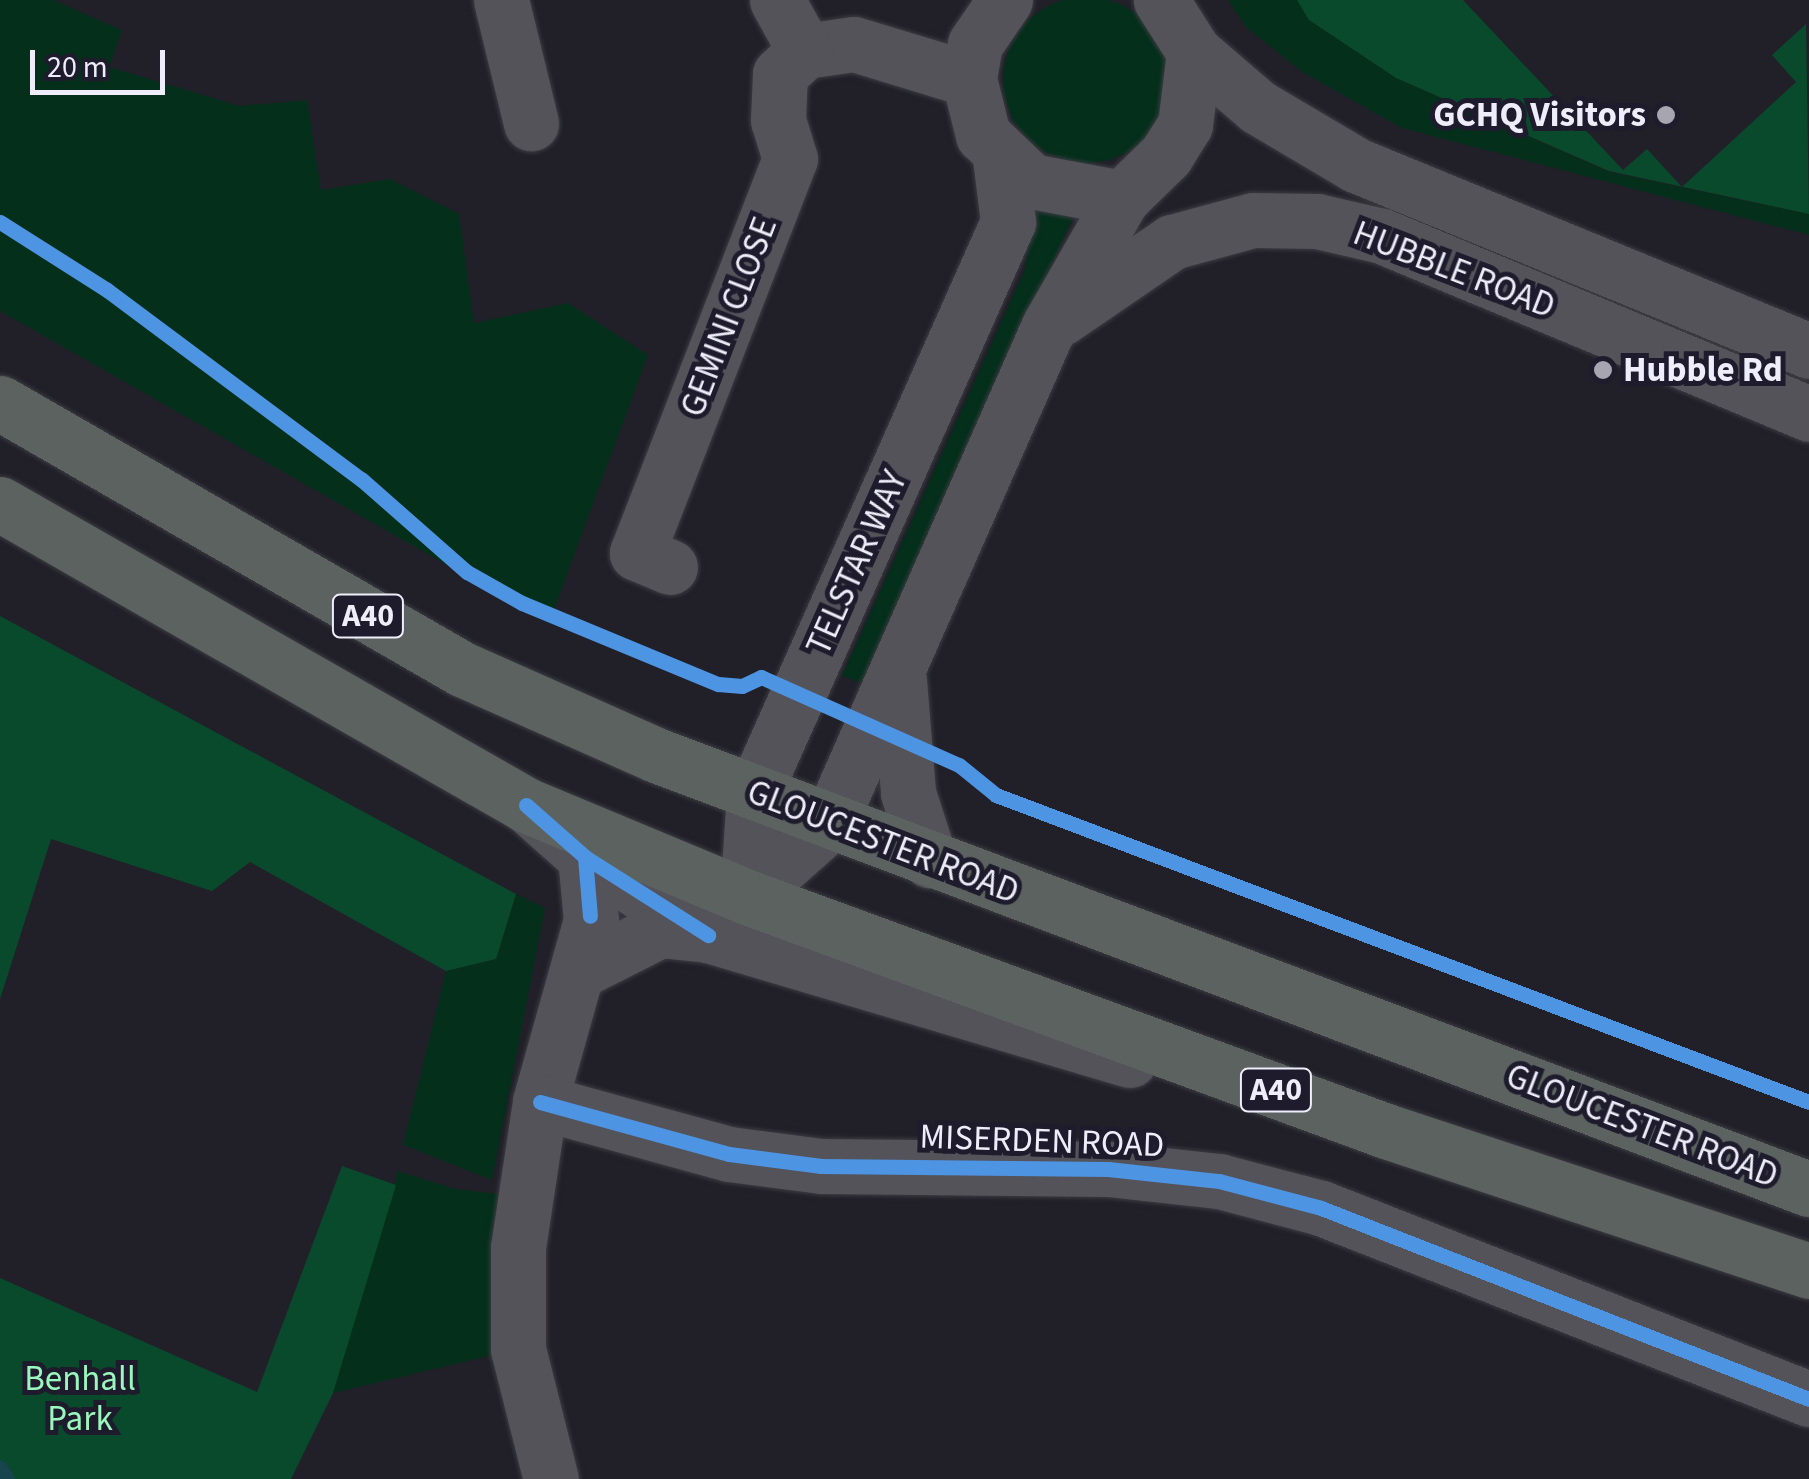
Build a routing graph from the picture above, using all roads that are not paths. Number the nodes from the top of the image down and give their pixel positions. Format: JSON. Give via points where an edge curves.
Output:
{"nodes":[{"id":1,"x":500,"y":0,"type":"edge"},
{"id":2,"x":777,"y":0,"type":"edge"},
{"id":3,"x":1005,"y":0,"type":"edge"},
{"id":4,"x":1161,"y":0,"type":"edge"},
{"id":5,"x":805,"y":52,"type":"junction"},
{"id":6,"x":1194,"y":52,"type":"junction"},
{"id":7,"x":969,"y":78,"type":"junction"},
{"id":8,"x":531,"y":123,"type":"dead end"},
{"id":9,"x":1000,"y":158,"type":"junction"},
{"id":10,"x":1122,"y":198,"type":"junction"},
{"id":11,"x":1049,"y":326,"type":"junction"},
{"id":12,"x":1809,"y":351,"type":"edge"},
{"id":13,"x":0,"y":404,"type":"edge"},
{"id":14,"x":1809,"y":414,"type":"edge"},
{"id":15,"x":0,"y":504,"type":"edge"},
{"id":16,"x":670,"y":567,"type":"dead end"},
{"id":17,"x":899,"y":667,"type":"junction"},
{"id":18,"x":754,"y":793,"type":"junction"},
{"id":19,"x":526,"y":805,"type":"junction"},
{"id":20,"x":829,"y":824,"type":"junction"},
{"id":21,"x":585,"y":857,"type":"junction"},
{"id":22,"x":930,"y":861,"type":"junction"},
{"id":23,"x":747,"y":897,"type":"junction"},
{"id":24,"x":708,"y":935,"type":"junction"},
{"id":25,"x":577,"y":972,"type":"junction"},
{"id":26,"x":540,"y":1102,"type":"junction"},
{"id":27,"x":1386,"y":1131,"type":"junction"},
{"id":28,"x":1809,"y":1189,"type":"edge"},
{"id":29,"x":1809,"y":1272,"type":"edge"},
{"id":30,"x":1809,"y":1399,"type":"edge"},
{"id":31,"x":551,"y":1479,"type":"edge"}],
"edges":[{"from":1,"to":8,"type":"street"},
{"from":2,"to":5,"type":"street"},
{"from":3,"to":7,"type":"street","via":[[975,44]]},
{"from":4,"to":6,"type":"street","name":"HUBBLE ROAD"},
{"from":5,"to":7,"type":"street","via":[[854,44]]},
{"from":5,"to":16,"type":"street","name":"GEMINI CLOSE","via":[[780,74],[778,120],[790,158],[637,554]]},
{"from":6,"to":10,"type":"street","via":[[1186,124],[1166,155]]},
{"from":6,"to":12,"type":"street","name":"HUBBLE ROAD","via":[[1258,107],[1356,165]]},
{"from":7,"to":9,"type":"street","via":[[972,108]]},
{"from":9,"to":10,"type":"street","via":[[1031,181]]},
{"from":9,"to":18,"type":"street","name":"TELSTAR WAY","via":[[1008,222]]},
{"from":10,"to":11,"type":"street"},
{"from":11,"to":14,"type":"street","name":"HUBBLE ROAD","via":[[1172,242],[1253,220],[1317,222],[1382,236]]},
{"from":11,"to":17,"type":"street"},
{"from":13,"to":18,"type":"highway","name":"GLOUCESTER ROAD","number":"A40","via":[[462,669]]},
{"from":15,"to":19,"type":"highway","number":"A40"},
{"from":17,"to":20,"type":"street"},
{"from":17,"to":22,"type":"street","via":[[908,794]]},
{"from":18,"to":20,"type":"highway","name":"GLOUCESTER ROAD","number":"A40"},
{"from":18,"to":23,"type":"street","name":"TELSTAR WAY"},
{"from":19,"to":21,"type":"street"},
{"from":19,"to":23,"type":"highway","number":"A40"},
{"from":20,"to":22,"type":"highway","name":"GLOUCESTER ROAD","number":"A40"},
{"from":20,"to":23,"type":"street"},
{"from":21,"to":24,"type":"street"},
{"from":21,"to":25,"type":"street","via":[[591,920]]},
{"from":22,"to":28,"type":"highway","name":"GLOUCESTER ROAD","number":"A40"},
{"from":23,"to":27,"type":"highway","number":"A40"},
{"from":24,"to":25,"type":"street","via":[[660,930]]},
{"from":24,"to":27,"type":"street","via":[[886,992]]},
{"from":25,"to":26,"type":"street"},
{"from":26,"to":30,"type":"street","name":"MISERDEN ROAD","via":[[729,1154],[821,1166],[1108,1169],[1219,1182],[1321,1208]]},
{"from":26,"to":31,"type":"street","via":[[515,1298],[528,1403]]},
{"from":27,"to":29,"type":"highway","number":"A40"}]}
